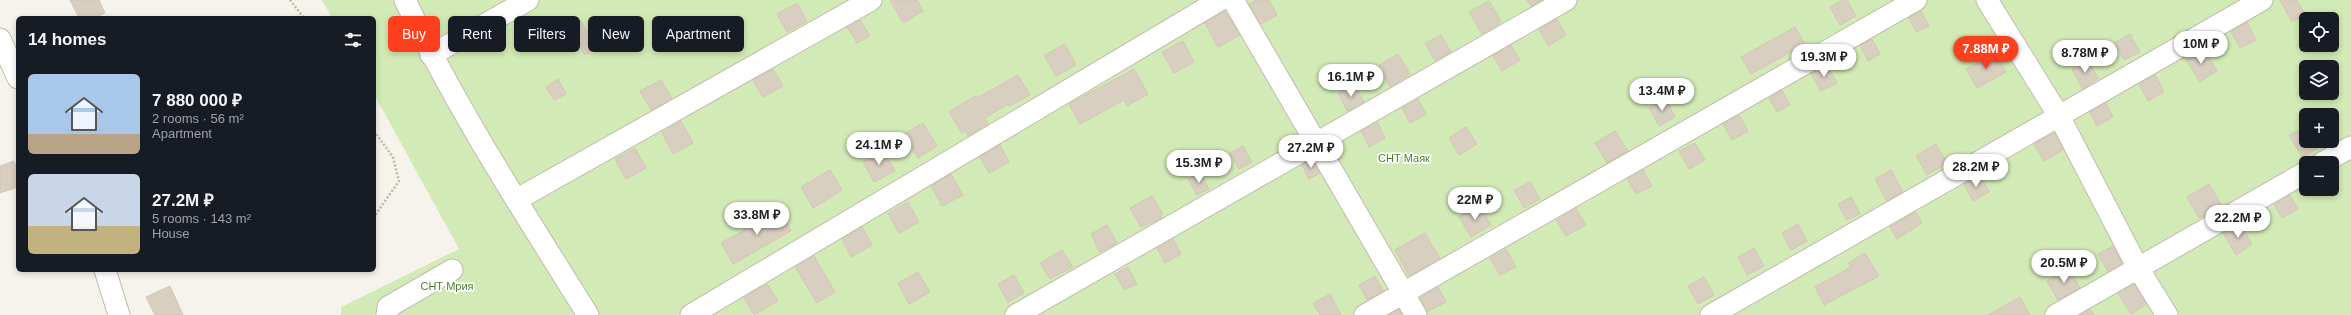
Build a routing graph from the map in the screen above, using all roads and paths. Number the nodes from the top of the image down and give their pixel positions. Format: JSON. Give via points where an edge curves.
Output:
{"nodes":[{"id":1,"x":290,"y":0,"type":"edge"},
{"id":2,"x":405,"y":0,"type":"edge"},
{"id":3,"x":528,"y":0,"type":"edge"},
{"id":4,"x":871,"y":0,"type":"edge"},
{"id":5,"x":1220,"y":0,"type":"edge"},
{"id":6,"x":1233,"y":0,"type":"edge"},
{"id":7,"x":1566,"y":0,"type":"edge"},
{"id":8,"x":1916,"y":0,"type":"edge"},
{"id":9,"x":1987,"y":0,"type":"edge"},
{"id":10,"x":2262,"y":0,"type":"edge"},
{"id":11,"x":302,"y":16,"type":"edge"},
{"id":12,"x":0,"y":39,"type":"edge"},
{"id":13,"x":431,"y":55,"type":"junction"},
{"id":14,"x":16,"y":74,"type":"edge"},
{"id":15,"x":2058,"y":116,"type":"junction"},
{"id":16,"x":376,"y":134,"type":"edge"},
{"id":17,"x":1316,"y":142,"type":"junction"},
{"id":18,"x":2351,"y":147,"type":"edge"},
{"id":19,"x":2335,"y":156,"type":"edge"},
{"id":20,"x":2299,"y":176,"type":"edge"},
{"id":21,"x":516,"y":200,"type":"junction"},
{"id":22,"x":376,"y":214,"type":"edge"},
{"id":23,"x":2138,"y":268,"type":"junction"},
{"id":24,"x":452,"y":270,"type":"dead end"},
{"id":25,"x":106,"y":272,"type":"edge"},
{"id":26,"x":1403,"y":293,"type":"junction"},
{"id":27,"x":388,"y":311,"type":"edge"},
{"id":28,"x":119,"y":315,"type":"edge"},
{"id":29,"x":588,"y":315,"type":"edge"},
{"id":30,"x":691,"y":315,"type":"edge"},
{"id":31,"x":1016,"y":315,"type":"edge"},
{"id":32,"x":1365,"y":315,"type":"edge"},
{"id":33,"x":1416,"y":315,"type":"edge"},
{"id":34,"x":1711,"y":315,"type":"edge"},
{"id":35,"x":2056,"y":315,"type":"edge"},
{"id":36,"x":2166,"y":315,"type":"edge"}],
"edges":[{"from":1,"to":11,"type":"path"},
{"from":2,"to":13,"type":"street"},
{"from":3,"to":13,"type":"street"},
{"from":4,"to":21,"type":"street"},
{"from":5,"to":30,"type":"street"},
{"from":6,"to":17,"type":"street"},
{"from":7,"to":17,"type":"street"},
{"from":8,"to":26,"type":"street"},
{"from":9,"to":15,"type":"street"},
{"from":10,"to":15,"type":"street"},
{"from":12,"to":14,"type":"street"},
{"from":13,"to":21,"type":"street"},
{"from":15,"to":23,"type":"street"},
{"from":15,"to":34,"type":"street"},
{"from":16,"to":22,"type":"path","via":[[393,157],[399,181]]},
{"from":17,"to":26,"type":"street"},
{"from":17,"to":31,"type":"street"},
{"from":18,"to":19,"type":"street"},
{"from":20,"to":23,"type":"street"},
{"from":21,"to":29,"type":"street"},
{"from":23,"to":35,"type":"street"},
{"from":23,"to":36,"type":"street"},
{"from":24,"to":27,"type":"street"},
{"from":25,"to":28,"type":"street"},
{"from":26,"to":32,"type":"street"},
{"from":26,"to":33,"type":"street"}]}
